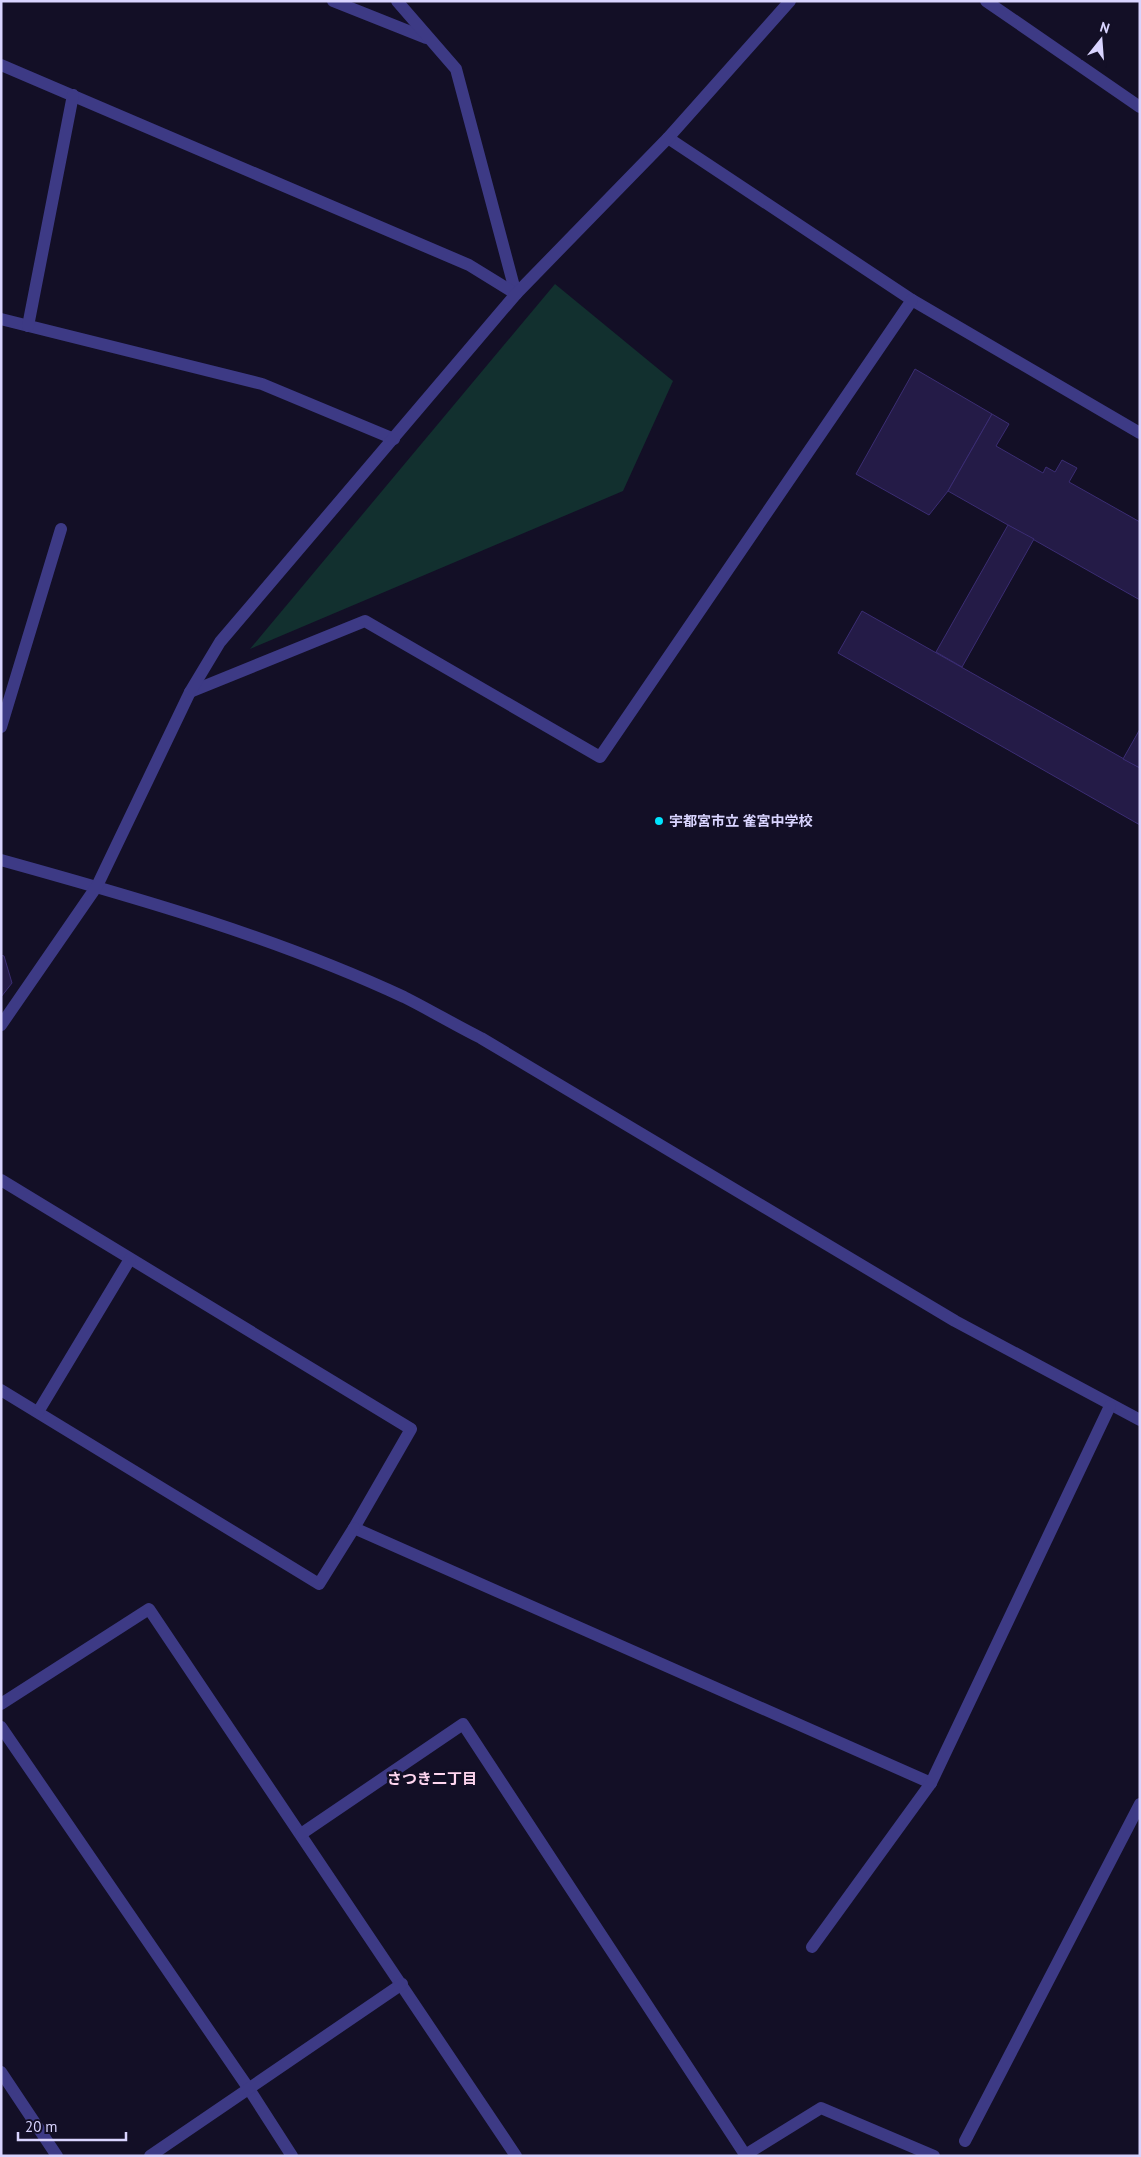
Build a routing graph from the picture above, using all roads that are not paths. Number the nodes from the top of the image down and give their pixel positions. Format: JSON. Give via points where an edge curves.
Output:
{"nodes":[{"id":1,"x":333,"y":1,"type":"edge"},
{"id":2,"x":397,"y":1,"type":"edge"},
{"id":3,"x":790,"y":1,"type":"edge"},
{"id":4,"x":986,"y":1,"type":"edge"},
{"id":5,"x":429,"y":39,"type":"junction"},
{"id":6,"x":1,"y":65,"type":"edge"},
{"id":7,"x":73,"y":95,"type":"junction"},
{"id":8,"x":1140,"y":107,"type":"edge"},
{"id":9,"x":668,"y":138,"type":"junction"},
{"id":10,"x":516,"y":294,"type":"junction"},
{"id":11,"x":912,"y":300,"type":"junction"},
{"id":12,"x":1,"y":319,"type":"edge"},
{"id":13,"x":28,"y":326,"type":"junction"},
{"id":14,"x":1140,"y":433,"type":"edge"},
{"id":15,"x":394,"y":439,"type":"junction"},
{"id":16,"x":61,"y":529,"type":"dead end"},
{"id":17,"x":190,"y":692,"type":"junction"},
{"id":18,"x":1,"y":727,"type":"edge"},
{"id":19,"x":1,"y":860,"type":"edge"},
{"id":20,"x":97,"y":886,"type":"junction"},
{"id":21,"x":1,"y":1025,"type":"edge"},
{"id":22,"x":1,"y":1180,"type":"edge"},
{"id":23,"x":130,"y":1259,"type":"junction"},
{"id":24,"x":1,"y":1390,"type":"edge"},
{"id":25,"x":1110,"y":1406,"type":"junction"},
{"id":26,"x":38,"y":1412,"type":"junction"},
{"id":27,"x":1140,"y":1420,"type":"edge"},
{"id":28,"x":354,"y":1528,"type":"junction"},
{"id":29,"x":1,"y":1704,"type":"edge"},
{"id":30,"x":1,"y":1728,"type":"edge"},
{"id":31,"x":931,"y":1783,"type":"junction"},
{"id":32,"x":1140,"y":1804,"type":"edge"},
{"id":33,"x":301,"y":1834,"type":"junction"},
{"id":34,"x":812,"y":1947,"type":"dead end"},
{"id":35,"x":402,"y":1984,"type":"junction"},
{"id":36,"x":1,"y":2072,"type":"edge"},
{"id":37,"x":249,"y":2088,"type":"junction"},
{"id":38,"x":965,"y":2141,"type":"dead end"},
{"id":39,"x":746,"y":2155,"type":"edge"},
{"id":40,"x":57,"y":2156,"type":"edge"},
{"id":41,"x":150,"y":2156,"type":"edge"},
{"id":42,"x":292,"y":2156,"type":"edge"},
{"id":43,"x":516,"y":2156,"type":"edge"},
{"id":44,"x":934,"y":2156,"type":"edge"}],
"edges":[{"from":1,"to":5,"type":"street"},
{"from":2,"to":5,"type":"street"},
{"from":3,"to":9,"type":"street"},
{"from":4,"to":8,"type":"street"},
{"from":5,"to":10,"type":"street","via":[[456,69]]},
{"from":6,"to":7,"type":"street"},
{"from":7,"to":10,"type":"street","via":[[469,265]]},
{"from":7,"to":13,"type":"street"},
{"from":9,"to":10,"type":"street"},
{"from":9,"to":11,"type":"street"},
{"from":10,"to":15,"type":"street"},
{"from":11,"to":14,"type":"street"},
{"from":11,"to":17,"type":"street","via":[[600,757],[365,621]]},
{"from":12,"to":13,"type":"street"},
{"from":13,"to":15,"type":"street","via":[[262,384]]},
{"from":15,"to":17,"type":"street","via":[[220,642]]},
{"from":16,"to":18,"type":"street"},
{"from":17,"to":20,"type":"street"},
{"from":19,"to":20,"type":"street"},
{"from":20,"to":21,"type":"street"},
{"from":20,"to":25,"type":"street","via":[[228,927],[404,998],[481,1038],[955,1321]]},
{"from":22,"to":23,"type":"street"},
{"from":23,"to":26,"type":"street"},
{"from":23,"to":28,"type":"street","via":[[411,1430]]},
{"from":24,"to":26,"type":"street"},
{"from":25,"to":27,"type":"street"},
{"from":25,"to":31,"type":"street"},
{"from":26,"to":28,"type":"street","via":[[319,1584]]},
{"from":28,"to":31,"type":"street"},
{"from":29,"to":33,"type":"street","via":[[149,1609]]},
{"from":30,"to":37,"type":"street"},
{"from":31,"to":34,"type":"street"},
{"from":32,"to":38,"type":"street"},
{"from":33,"to":35,"type":"street"},
{"from":33,"to":39,"type":"street","via":[[463,1724]]},
{"from":35,"to":37,"type":"street"},
{"from":35,"to":43,"type":"street"},
{"from":36,"to":40,"type":"street"},
{"from":37,"to":41,"type":"street"},
{"from":37,"to":42,"type":"street"},
{"from":39,"to":44,"type":"street","via":[[822,2108]]}]}
